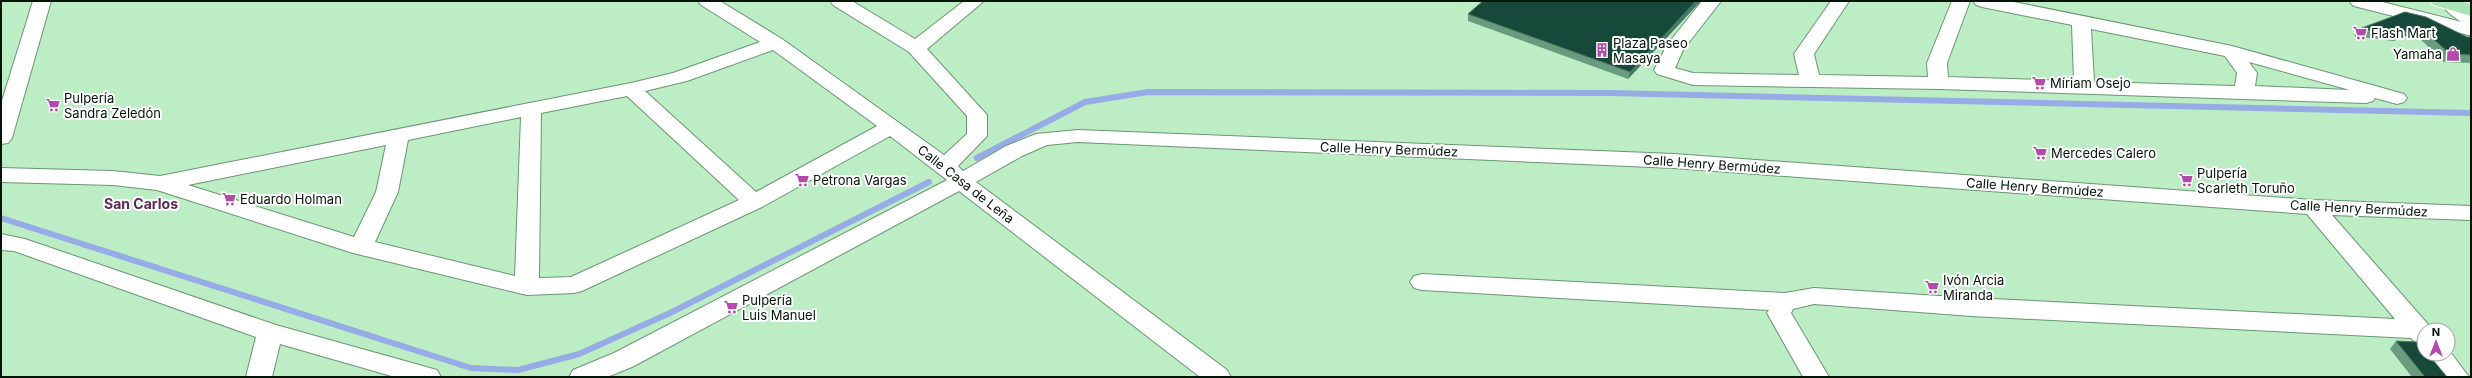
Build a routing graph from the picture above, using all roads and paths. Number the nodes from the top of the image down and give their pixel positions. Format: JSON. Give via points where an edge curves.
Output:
{"nodes":[{"id":1,"x":42,"y":1,"type":"edge"},
{"id":2,"x":708,"y":1,"type":"edge"},
{"id":3,"x":839,"y":1,"type":"edge"},
{"id":4,"x":975,"y":1,"type":"edge"},
{"id":5,"x":1712,"y":1,"type":"edge"},
{"id":6,"x":1840,"y":1,"type":"edge"},
{"id":7,"x":1961,"y":1,"type":"edge"},
{"id":8,"x":1982,"y":1,"type":"edge"},
{"id":9,"x":2356,"y":1,"type":"edge"},
{"id":10,"x":2445,"y":3,"type":"edge"},
{"id":11,"x":871,"y":9,"type":"edge"},
{"id":12,"x":2471,"y":10,"type":"edge"},
{"id":13,"x":2471,"y":20,"type":"edge"},
{"id":14,"x":2081,"y":21,"type":"junction"},
{"id":15,"x":2471,"y":30,"type":"edge"},
{"id":16,"x":775,"y":44,"type":"junction"},
{"id":17,"x":916,"y":48,"type":"junction"},
{"id":18,"x":2232,"y":52,"type":"junction"},
{"id":19,"x":1810,"y":80,"type":"junction"},
{"id":20,"x":1939,"y":83,"type":"junction"},
{"id":21,"x":2084,"y":87,"type":"junction"},
{"id":22,"x":631,"y":89,"type":"junction"},
{"id":23,"x":2244,"y":92,"type":"junction"},
{"id":24,"x":531,"y":109,"type":"junction"},
{"id":25,"x":891,"y":127,"type":"junction"},
{"id":26,"x":398,"y":135,"type":"junction"},
{"id":27,"x":1,"y":138,"type":"edge"},
{"id":28,"x":945,"y":166,"type":"junction"},
{"id":29,"x":1,"y":175,"type":"edge"},
{"id":30,"x":963,"y":180,"type":"junction"},
{"id":31,"x":159,"y":184,"type":"junction"},
{"id":32,"x":754,"y":202,"type":"junction"},
{"id":33,"x":2313,"y":207,"type":"junction"},
{"id":34,"x":2468,"y":217,"type":"edge"},
{"id":35,"x":1,"y":242,"type":"edge"},
{"id":36,"x":361,"y":247,"type":"junction"},
{"id":37,"x":1422,"y":282,"type":"dead end"},
{"id":38,"x":527,"y":287,"type":"junction"},
{"id":39,"x":1785,"y":302,"type":"junction"},
{"id":40,"x":2416,"y":327,"type":"edge"},
{"id":41,"x":270,"y":332,"type":"junction"},
{"id":42,"x":2416,"y":333,"type":"edge"},
{"id":43,"x":2444,"y":362,"type":"edge"},
{"id":44,"x":259,"y":377,"type":"edge"},
{"id":45,"x":428,"y":377,"type":"edge"},
{"id":46,"x":582,"y":377,"type":"edge"},
{"id":47,"x":1218,"y":377,"type":"edge"},
{"id":48,"x":1816,"y":377,"type":"edge"},
{"id":49,"x":2456,"y":377,"type":"edge"}],
"edges":[{"from":1,"to":27,"type":"street"},
{"from":2,"to":16,"type":"street","name":"Calle Casa de Leña"},
{"from":3,"to":11,"type":"street"},
{"from":4,"to":17,"type":"street"},
{"from":5,"to":19,"type":"street","via":[[1674,49],[1664,70],[1693,79]]},
{"from":6,"to":19,"type":"street","via":[[1804,54]]},
{"from":7,"to":20,"type":"street","via":[[1937,63]]},
{"from":8,"to":14,"type":"street"},
{"from":9,"to":15,"type":"lane"},
{"from":10,"to":12,"type":"highway"},
{"from":10,"to":13,"type":"street"},
{"from":11,"to":17,"type":"street"},
{"from":14,"to":18,"type":"street"},
{"from":14,"to":21,"type":"street"},
{"from":16,"to":22,"type":"street","via":[[680,77]]},
{"from":16,"to":25,"type":"street","name":"Calle Casa de Leña"},
{"from":17,"to":28,"type":"street","via":[[977,115],[977,136]]},
{"from":18,"to":23,"type":"street","via":[[2247,73]]},
{"from":18,"to":23,"type":"street","via":[[2397,98]]},
{"from":19,"to":20,"type":"street"},
{"from":20,"to":21,"type":"street"},
{"from":21,"to":23,"type":"street"},
{"from":22,"to":24,"type":"street"},
{"from":22,"to":32,"type":"street"},
{"from":24,"to":26,"type":"street"},
{"from":24,"to":38,"type":"street"},
{"from":25,"to":28,"type":"street","name":"Calle Casa de Leña"},
{"from":25,"to":32,"type":"street"},
{"from":26,"to":31,"type":"street"},
{"from":26,"to":36,"type":"street","via":[[387,192]]},
{"from":28,"to":30,"type":"street","name":"Calle Casa de Leña"},
{"from":29,"to":31,"type":"street","via":[[113,178]]},
{"from":30,"to":33,"type":"street","name":"Calle Henry Bermúdez","via":[[1014,151],[1043,139],[1078,136],[1674,161]]},
{"from":30,"to":46,"type":"street","name":"Calle Henry Bermúdez","via":[[624,360]]},
{"from":30,"to":47,"type":"street","name":"Calle Casa de Leña"},
{"from":31,"to":36,"type":"street"},
{"from":32,"to":38,"type":"street","via":[[574,285]]},
{"from":33,"to":34,"type":"street","name":"Calle Henry Bermúdez"},
{"from":33,"to":40,"type":"street"},
{"from":35,"to":41,"type":"street","via":[[17,244]]},
{"from":36,"to":38,"type":"street"},
{"from":37,"to":39,"type":"street"},
{"from":39,"to":42,"type":"street","via":[[1814,296]]},
{"from":39,"to":48,"type":"street","via":[[1779,313]]},
{"from":41,"to":44,"type":"street"},
{"from":41,"to":45,"type":"street"},
{"from":43,"to":49,"type":"street"}]}
